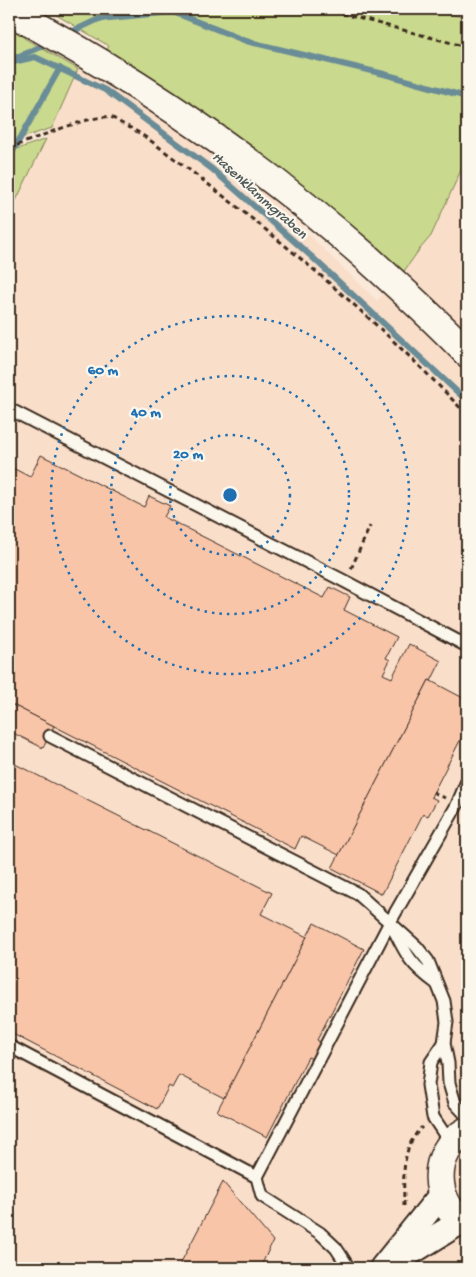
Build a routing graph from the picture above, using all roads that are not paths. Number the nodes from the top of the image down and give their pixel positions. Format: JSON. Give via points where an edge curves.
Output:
{"nodes":[{"id":1,"x":9,"y":11,"type":"edge"},
{"id":2,"x":467,"y":353,"type":"edge"},
{"id":3,"x":9,"y":409,"type":"edge"},
{"id":4,"x":467,"y":646,"type":"edge"},
{"id":5,"x":50,"y":736,"type":"dead end"},
{"id":6,"x":467,"y":781,"type":"edge"},
{"id":7,"x":390,"y":922,"type":"junction"},
{"id":8,"x":444,"y":1043,"type":"junction"},
{"id":9,"x":9,"y":1046,"type":"edge"},
{"id":10,"x":467,"y":1116,"type":"edge"},
{"id":11,"x":459,"y":1138,"type":"edge"},
{"id":12,"x":257,"y":1178,"type":"junction"},
{"id":13,"x":442,"y":1194,"type":"junction"},
{"id":14,"x":465,"y":1222,"type":"edge"},
{"id":15,"x":349,"y":1268,"type":"edge"},
{"id":16,"x":383,"y":1268,"type":"edge"}],
"edges":[{"from":1,"to":2,"type":"main road","via":[[94,58],[221,140],[292,195],[394,282]]},
{"from":3,"to":4,"type":"lane"},
{"from":5,"to":7,"type":"lane","via":[[358,894]]},
{"from":6,"to":7,"type":"lane","via":[[457,805]]},
{"from":7,"to":8,"type":"lane","via":[[407,956],[436,983],[444,1001],[447,1022]]},
{"from":7,"to":12,"type":"lane"},
{"from":8,"to":10,"type":"lane","via":[[455,1103]]},
{"from":8,"to":11,"type":"lane","via":[[431,1062],[428,1085],[434,1117]]},
{"from":9,"to":12,"type":"lane"},
{"from":11,"to":13,"type":"main road","via":[[441,1163]]},
{"from":12,"to":15,"type":"lane","via":[[262,1196],[320,1234],[336,1248]]},
{"from":13,"to":14,"type":"main road","via":[[454,1214]]},
{"from":13,"to":16,"type":"street"},
{"from":14,"to":16,"type":"street"}]}
